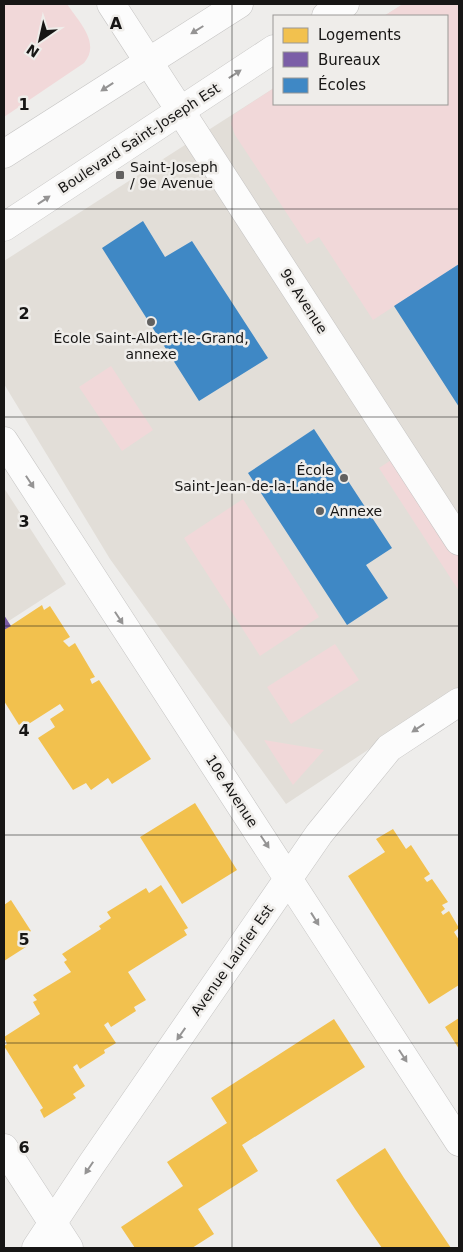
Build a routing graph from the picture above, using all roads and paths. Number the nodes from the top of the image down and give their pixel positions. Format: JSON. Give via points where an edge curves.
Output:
{"nodes":[{"id":1,"x":112,"y":4,"type":"edge"},
{"id":2,"x":239,"y":4,"type":"edge"},
{"id":3,"x":345,"y":4,"type":"edge"},
{"id":4,"x":328,"y":15,"type":"edge"},
{"id":5,"x":273,"y":50,"type":"edge"},
{"id":6,"x":148,"y":61,"type":"junction"},
{"id":7,"x":180,"y":110,"type":"junction"},
{"id":8,"x":4,"y":154,"type":"edge"},
{"id":9,"x":4,"y":227,"type":"edge"},
{"id":10,"x":4,"y":441,"type":"edge"},
{"id":11,"x":459,"y":541,"type":"edge"},
{"id":12,"x":459,"y":702,"type":"edge"},
{"id":13,"x":288,"y":879,"type":"junction"},
{"id":14,"x":459,"y":1142,"type":"edge"},
{"id":15,"x":4,"y":1148,"type":"edge"},
{"id":16,"x":53,"y":1225,"type":"junction"},
{"id":17,"x":36,"y":1248,"type":"edge"},
{"id":18,"x":69,"y":1248,"type":"edge"}],
"edges":[{"from":1,"to":6,"type":"street","name":"9e Avenue"},
{"from":2,"to":6,"type":"street","one_way":true},
{"from":3,"to":4,"type":"street"},
{"from":7,"to":5,"type":"street","name":"Boulevard Saint-Joseph Est","one_way":true},
{"from":6,"to":7,"type":"street","name":"9e Avenue"},
{"from":6,"to":8,"type":"street","one_way":true},
{"from":9,"to":7,"type":"street","name":"Boulevard Saint-Joseph Est","one_way":true},
{"from":7,"to":11,"type":"street","name":"9e Avenue"},
{"from":10,"to":13,"type":"street","name":"10e Avenue","one_way":true},
{"from":12,"to":13,"type":"street","name":"Avenue Laurier Est","one_way":true,"via":[[388,748],[319,834]]},
{"from":13,"to":14,"type":"street","name":"10e Avenue","one_way":true},
{"from":13,"to":16,"type":"street","name":"Avenue Laurier Est","one_way":true},
{"from":15,"to":16,"type":"street"},
{"from":16,"to":17,"type":"street","name":"Avenue Laurier Est"},
{"from":16,"to":18,"type":"street"}]}
